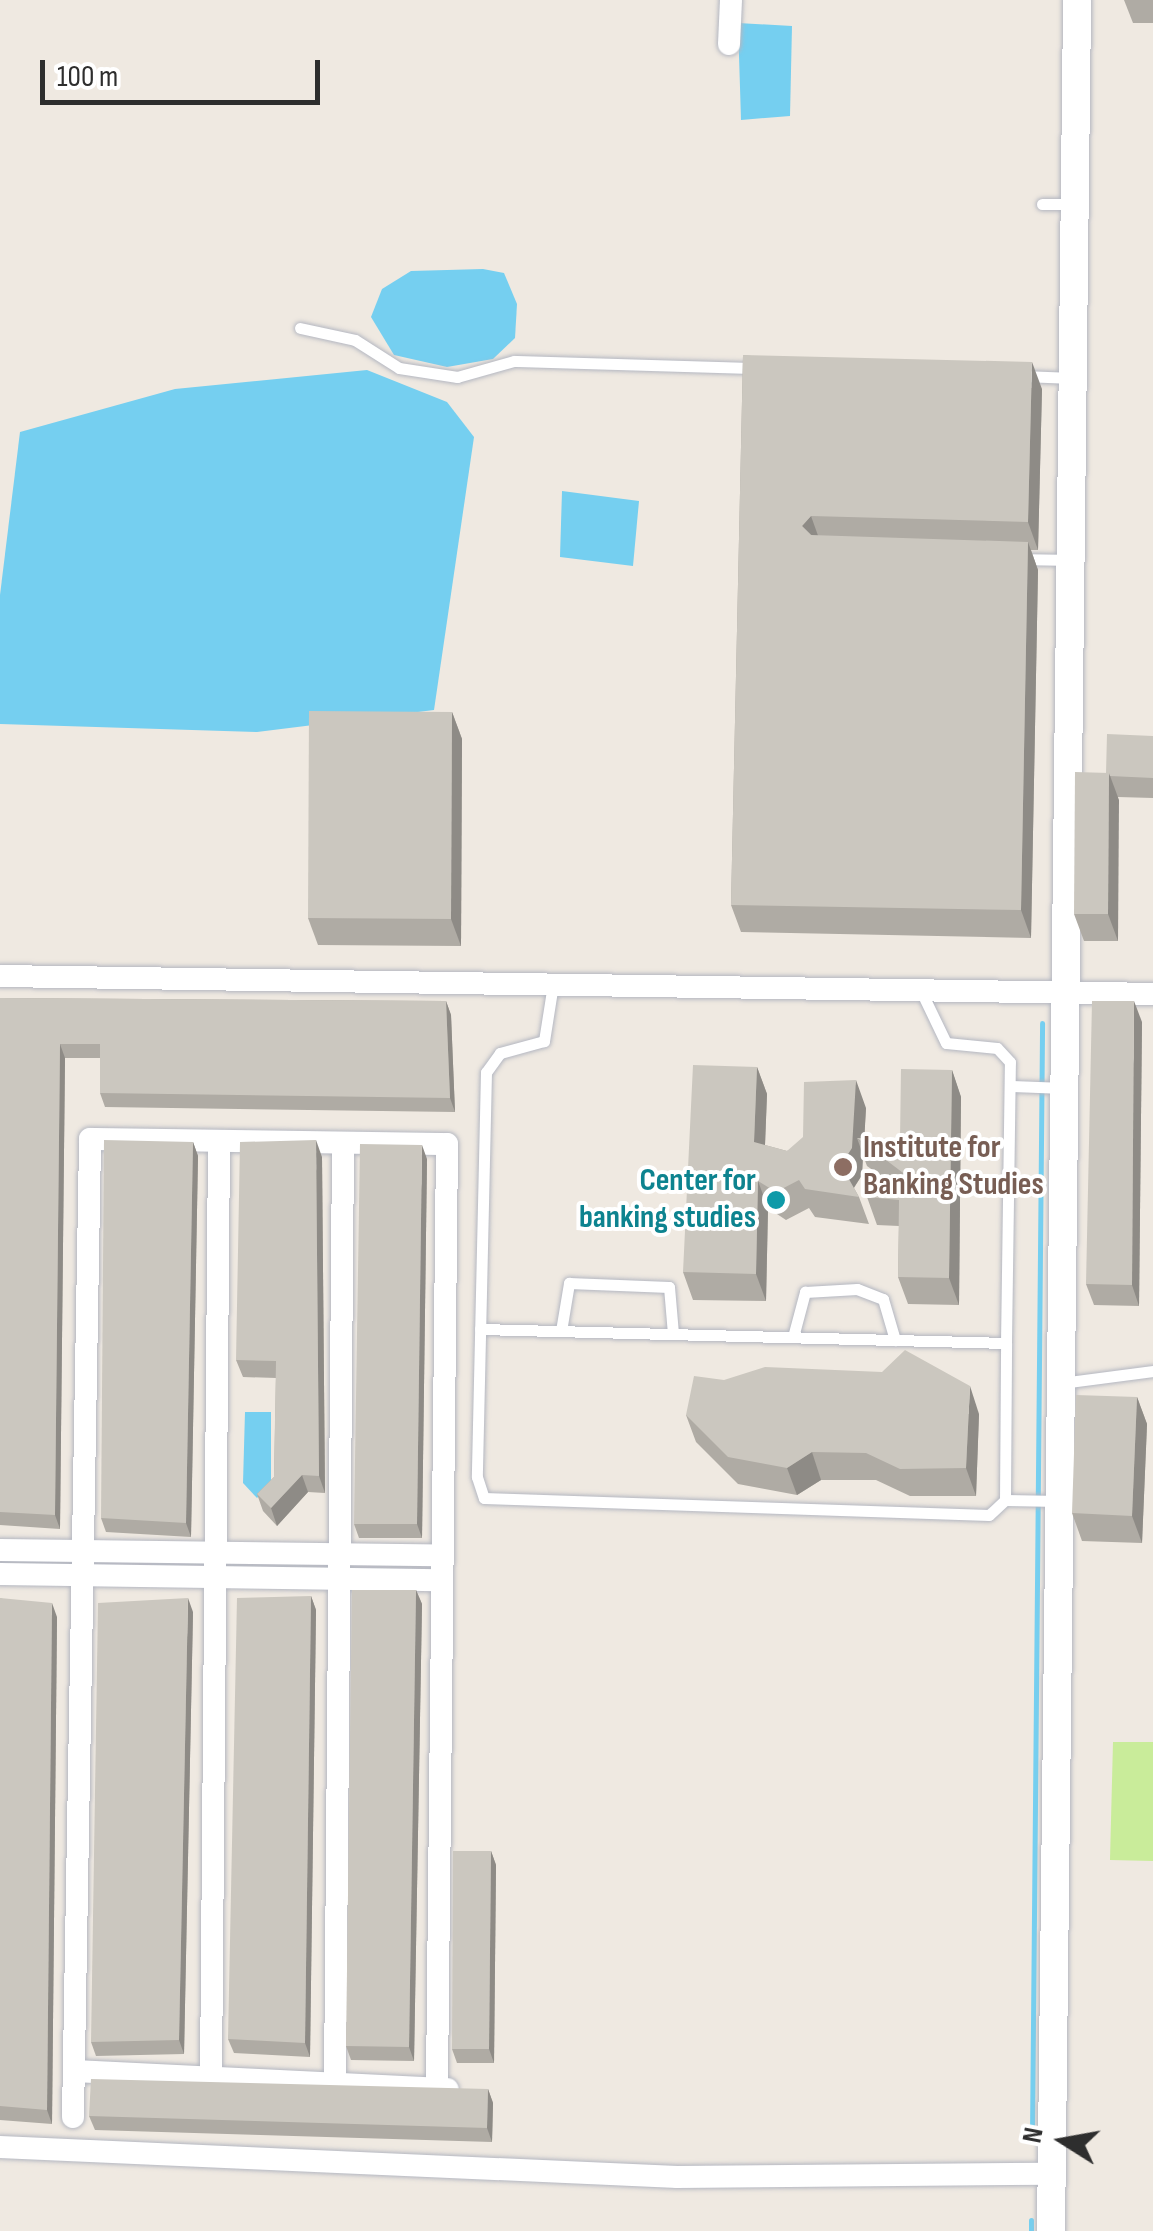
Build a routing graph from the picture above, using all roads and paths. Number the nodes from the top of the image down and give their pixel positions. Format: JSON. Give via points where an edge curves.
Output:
{"nodes":[{"id":1,"x":731,"y":0,"type":"edge"},
{"id":2,"x":1077,"y":0,"type":"edge"},
{"id":3,"x":730,"y":44,"type":"dead end"},
{"id":4,"x":1042,"y":204,"type":"dead end"},
{"id":5,"x":1075,"y":204,"type":"junction"},
{"id":6,"x":300,"y":328,"type":"dead end"},
{"id":7,"x":774,"y":369,"type":"edge"},
{"id":8,"x":1013,"y":376,"type":"edge"},
{"id":9,"x":1073,"y":378,"type":"junction"},
{"id":10,"x":993,"y":558,"type":"edge"},
{"id":11,"x":1070,"y":560,"type":"junction"},
{"id":12,"x":0,"y":976,"type":"edge"},
{"id":13,"x":553,"y":984,"type":"junction"},
{"id":14,"x":920,"y":989,"type":"junction"},
{"id":15,"x":1066,"y":991,"type":"junction"},
{"id":16,"x":1153,"y":994,"type":"edge"},
{"id":17,"x":1011,"y":1086,"type":"junction"},
{"id":18,"x":1059,"y":1088,"type":"junction"},
{"id":19,"x":219,"y":1141,"type":"junction"},
{"id":20,"x":343,"y":1143,"type":"junction"},
{"id":21,"x":480,"y":1329,"type":"junction"},
{"id":22,"x":561,"y":1331,"type":"junction"},
{"id":23,"x":673,"y":1334,"type":"junction"},
{"id":24,"x":792,"y":1338,"type":"junction"},
{"id":25,"x":895,"y":1340,"type":"junction"},
{"id":26,"x":1006,"y":1343,"type":"junction"},
{"id":27,"x":1153,"y":1371,"type":"edge"},
{"id":28,"x":1061,"y":1384,"type":"junction"},
{"id":29,"x":1004,"y":1500,"type":"junction"},
{"id":30,"x":1055,"y":1501,"type":"junction"},
{"id":31,"x":0,"y":1550,"type":"edge"},
{"id":32,"x":84,"y":1550,"type":"junction"},
{"id":33,"x":339,"y":1552,"type":"junction"},
{"id":34,"x":214,"y":1553,"type":"junction"},
{"id":35,"x":440,"y":1555,"type":"junction"},
{"id":36,"x":0,"y":1574,"type":"edge"},
{"id":37,"x":83,"y":1576,"type":"junction"},
{"id":38,"x":214,"y":1577,"type":"junction"},
{"id":39,"x":338,"y":1579,"type":"junction"},
{"id":40,"x":440,"y":1580,"type":"junction"},
{"id":41,"x":74,"y":2071,"type":"junction"},
{"id":42,"x":211,"y":2077,"type":"junction"},
{"id":43,"x":335,"y":2083,"type":"junction"},
{"id":44,"x":436,"y":2088,"type":"junction"},
{"id":45,"x":470,"y":2090,"type":"edge"},
{"id":46,"x":72,"y":2117,"type":"dead end"},
{"id":47,"x":0,"y":2147,"type":"edge"},
{"id":48,"x":1052,"y":2174,"type":"junction"},
{"id":49,"x":1051,"y":2231,"type":"edge"}],
"edges":[{"from":1,"to":3,"type":"street"},
{"from":2,"to":5,"type":"street"},
{"from":4,"to":5,"type":"lane"},
{"from":5,"to":9,"type":"street"},
{"from":6,"to":7,"type":"lane","via":[[355,340],[399,368],[457,377],[514,361]]},
{"from":8,"to":9,"type":"lane"},
{"from":9,"to":11,"type":"street"},
{"from":10,"to":11,"type":"lane"},
{"from":11,"to":15,"type":"street"},
{"from":12,"to":13,"type":"street"},
{"from":13,"to":14,"type":"street"},
{"from":13,"to":21,"type":"lane","via":[[544,1041],[500,1053],[486,1072]]},
{"from":14,"to":15,"type":"street"},
{"from":14,"to":17,"type":"lane","via":[[934,1032],[946,1043],[997,1048],[1010,1062]]},
{"from":15,"to":16,"type":"street"},
{"from":15,"to":18,"type":"street"},
{"from":17,"to":18,"type":"lane"},
{"from":17,"to":26,"type":"lane"},
{"from":18,"to":28,"type":"street"},
{"from":19,"to":20,"type":"street"},
{"from":19,"to":32,"type":"street","via":[[90,1139]]},
{"from":19,"to":34,"type":"street"},
{"from":20,"to":33,"type":"street"},
{"from":20,"to":35,"type":"street","via":[[446,1144]]},
{"from":21,"to":22,"type":"lane"},
{"from":21,"to":29,"type":"lane","via":[[476,1477],[494,1503],[988,1514]]},
{"from":22,"to":23,"type":"lane"},
{"from":22,"to":23,"type":"lane","via":[[569,1283],[669,1287]]},
{"from":23,"to":24,"type":"lane"},
{"from":24,"to":25,"type":"lane"},
{"from":24,"to":25,"type":"lane","via":[[806,1292],[857,1289],[883,1299]]},
{"from":25,"to":26,"type":"lane"},
{"from":26,"to":29,"type":"lane"},
{"from":27,"to":28,"type":"lane","via":[[1136,1380]]},
{"from":28,"to":30,"type":"street"},
{"from":29,"to":30,"type":"lane"},
{"from":30,"to":48,"type":"street"},
{"from":31,"to":32,"type":"street"},
{"from":32,"to":34,"type":"street"},
{"from":32,"to":37,"type":"street"},
{"from":33,"to":34,"type":"street"},
{"from":33,"to":35,"type":"street"},
{"from":33,"to":39,"type":"street"},
{"from":34,"to":38,"type":"street"},
{"from":35,"to":40,"type":"street"},
{"from":36,"to":37,"type":"street"},
{"from":37,"to":38,"type":"street"},
{"from":37,"to":41,"type":"street"},
{"from":38,"to":39,"type":"street"},
{"from":38,"to":42,"type":"street"},
{"from":39,"to":40,"type":"street"},
{"from":39,"to":43,"type":"street"},
{"from":40,"to":44,"type":"street"},
{"from":41,"to":42,"type":"street"},
{"from":41,"to":46,"type":"street"},
{"from":42,"to":43,"type":"street"},
{"from":43,"to":44,"type":"street"},
{"from":44,"to":45,"type":"street"},
{"from":47,"to":48,"type":"street","via":[[677,2177]]},
{"from":48,"to":49,"type":"street"}]}
